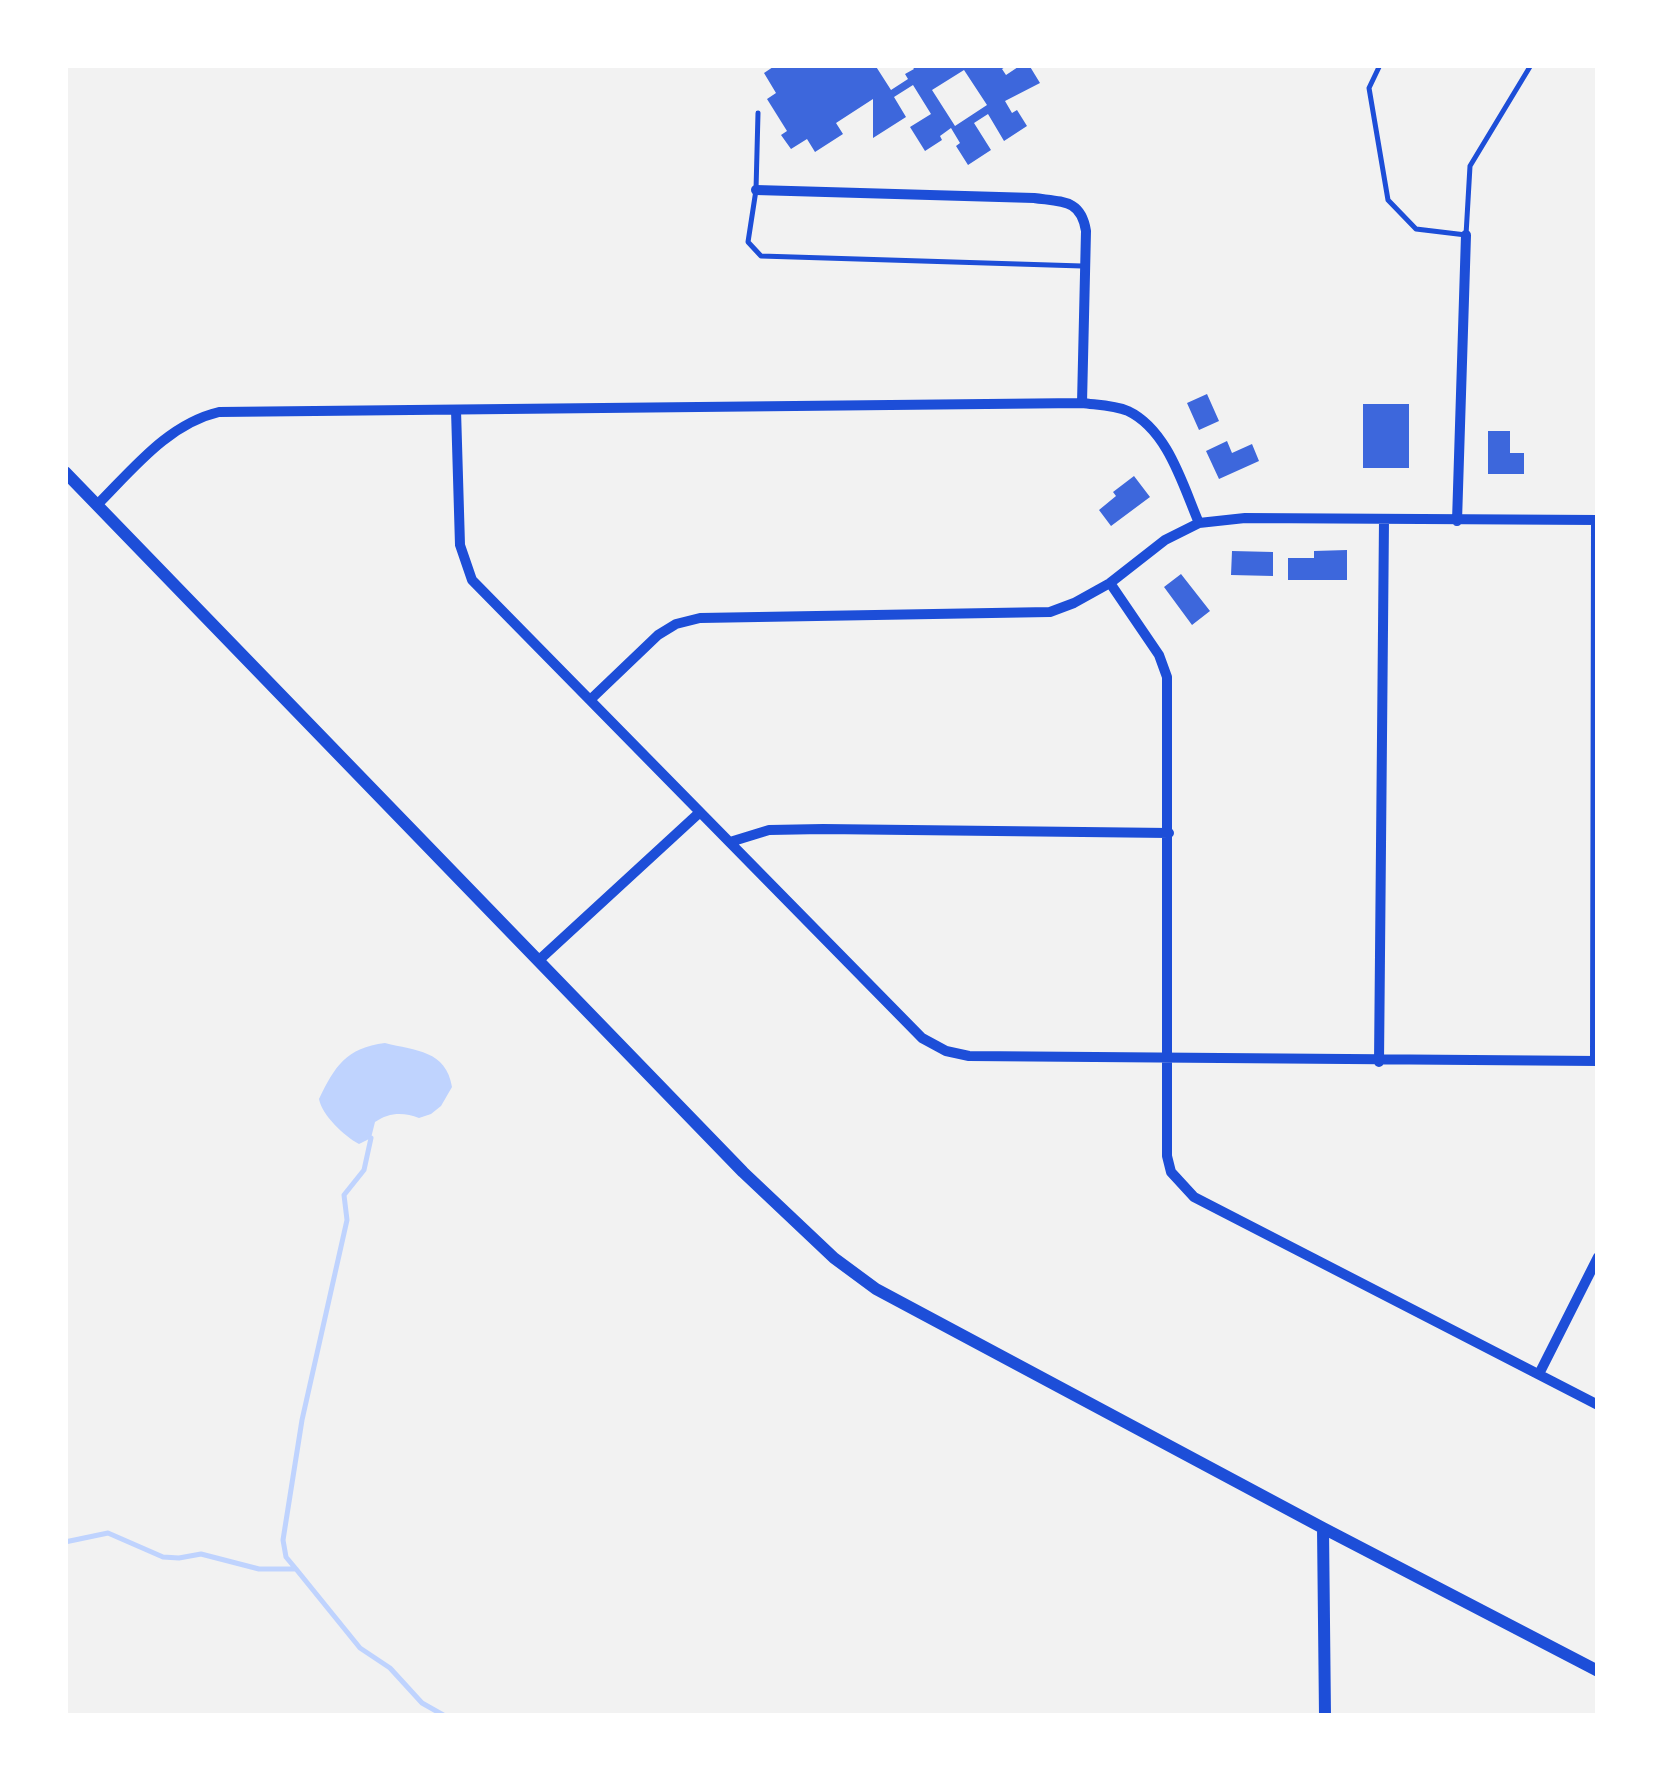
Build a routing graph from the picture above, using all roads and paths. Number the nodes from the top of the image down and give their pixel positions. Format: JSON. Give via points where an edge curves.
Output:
{"nodes":[{"id":1,"x":1380,"y":65,"type":"edge"},
{"id":2,"x":1531,"y":65,"type":"edge"},
{"id":3,"x":758,"y":113,"type":"dead end"},
{"id":4,"x":756,"y":190,"type":"junction"},
{"id":5,"x":1466,"y":235,"type":"junction"},
{"id":6,"x":1085,"y":266,"type":"junction"},
{"id":7,"x":1082,"y":403,"type":"junction"},
{"id":8,"x":456,"y":410,"type":"junction"},
{"id":9,"x":65,"y":472,"type":"edge"},
{"id":10,"x":96,"y":505,"type":"junction"},
{"id":11,"x":1384,"y":520,"type":"junction"},
{"id":12,"x":1597,"y":520,"type":"edge"},
{"id":13,"x":1457,"y":521,"type":"junction"},
{"id":14,"x":1199,"y":523,"type":"junction"},
{"id":15,"x":1110,"y":582,"type":"junction"},
{"id":16,"x":590,"y":700,"type":"junction"},
{"id":17,"x":699,"y":813,"type":"junction"},
{"id":18,"x":1169,"y":833,"type":"junction"},
{"id":19,"x":730,"y":842,"type":"junction"},
{"id":20,"x":538,"y":961,"type":"junction"},
{"id":21,"x":1166,"y":1060,"type":"junction"},
{"id":22,"x":1596,"y":1061,"type":"edge"},
{"id":23,"x":1380,"y":1062,"type":"junction"},
{"id":24,"x":1598,"y":1257,"type":"edge"},
{"id":25,"x":1539,"y":1374,"type":"junction"},
{"id":26,"x":1598,"y":1404,"type":"edge"},
{"id":27,"x":1323,"y":1528,"type":"junction"},
{"id":28,"x":1598,"y":1671,"type":"edge"},
{"id":29,"x":1325,"y":1716,"type":"edge"}],
"edges":[{"from":1,"to":5,"type":"lane","via":[[1369,88],[1388,200],[1416,229]]},
{"from":2,"to":5,"type":"lane","via":[[1470,166]]},
{"from":3,"to":4,"type":"lane"},
{"from":4,"to":6,"type":"street","via":[[1066,202],[1084,215]]},
{"from":4,"to":6,"type":"lane","via":[[748,242],[762,256]]},
{"from":5,"to":13,"type":"street"},
{"from":6,"to":7,"type":"street"},
{"from":7,"to":8,"type":"street"},
{"from":7,"to":14,"type":"street","via":[[1116,407],[1140,419],[1169,454]]},
{"from":8,"to":10,"type":"street","via":[[219,412],[196,418]]},
{"from":8,"to":16,"type":"street","via":[[460,545],[472,580]]},
{"from":9,"to":10,"type":"street"},
{"from":10,"to":20,"type":"street"},
{"from":11,"to":13,"type":"street"},
{"from":11,"to":14,"type":"street"},
{"from":11,"to":23,"type":"street"},
{"from":12,"to":13,"type":"street"},
{"from":12,"to":22,"type":"street"},
{"from":14,"to":15,"type":"street","via":[[1164,540]]},
{"from":15,"to":16,"type":"street","via":[[1074,604],[1029,614],[700,618],[658,636]]},
{"from":15,"to":18,"type":"street","via":[[1167,678]]},
{"from":16,"to":17,"type":"street"},
{"from":17,"to":19,"type":"street"},
{"from":17,"to":20,"type":"street"},
{"from":18,"to":19,"type":"street","via":[[787,829]]},
{"from":18,"to":21,"type":"street"},
{"from":19,"to":21,"type":"street","via":[[922,1038],[946,1051]]},
{"from":20,"to":27,"type":"street","via":[[834,1258],[876,1288]]},
{"from":21,"to":23,"type":"street"},
{"from":21,"to":25,"type":"street","via":[[1167,1156],[1181,1186]]},
{"from":22,"to":23,"type":"street"},
{"from":24,"to":25,"type":"street"},
{"from":25,"to":26,"type":"street"},
{"from":27,"to":28,"type":"street"},
{"from":27,"to":29,"type":"street"}]}
